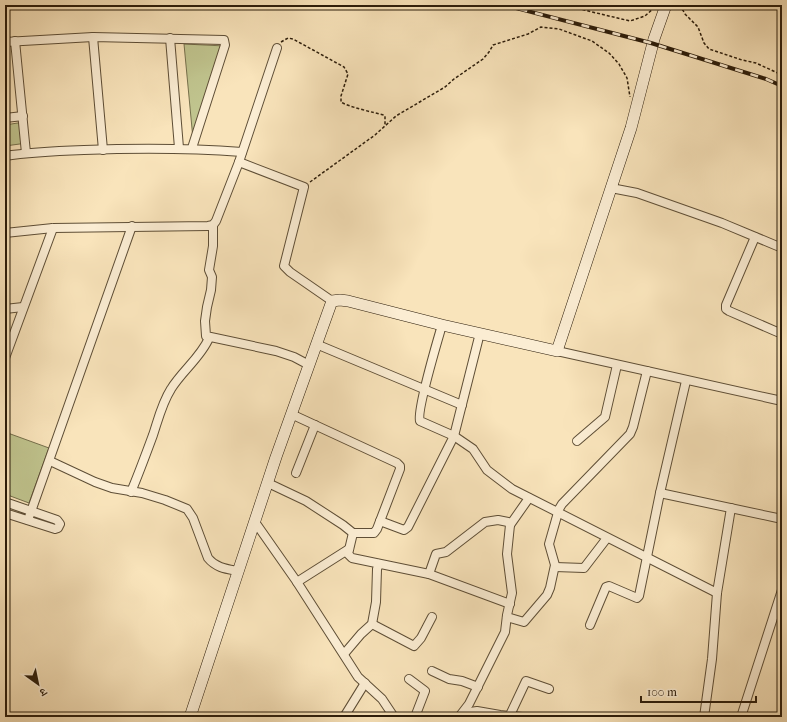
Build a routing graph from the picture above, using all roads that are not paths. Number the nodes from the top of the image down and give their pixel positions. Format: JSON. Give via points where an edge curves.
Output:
{"nodes":[{"id":1,"x":666,"y":5,"type":"edge"},
{"id":2,"x":93,"y":37,"type":"junction"},
{"id":3,"x":170,"y":38,"type":"junction"},
{"id":4,"x":16,"y":41,"type":"junction"},
{"id":5,"x":5,"y":42,"type":"edge"},
{"id":6,"x":277,"y":48,"type":"road end"},
{"id":7,"x":23,"y":116,"type":"junction"},
{"id":8,"x":5,"y":118,"type":"edge"},
{"id":9,"x":179,"y":148,"type":"junction"},
{"id":10,"x":192,"y":148,"type":"junction"},
{"id":11,"x":103,"y":150,"type":"junction"},
{"id":12,"x":242,"y":152,"type":"junction"},
{"id":13,"x":26,"y":153,"type":"junction"},
{"id":14,"x":5,"y":156,"type":"edge"},
{"id":15,"x":239,"y":162,"type":"junction"},
{"id":16,"x":611,"y":188,"type":"junction"},
{"id":17,"x":213,"y":225,"type":"junction"},
{"id":18,"x":132,"y":226,"type":"junction"},
{"id":19,"x":52,"y":228,"type":"junction"},
{"id":20,"x":5,"y":233,"type":"edge"},
{"id":21,"x":755,"y":237,"type":"junction"},
{"id":22,"x":782,"y":248,"type":"edge"},
{"id":23,"x":332,"y":301,"type":"junction"},
{"id":24,"x":23,"y":307,"type":"junction"},
{"id":25,"x":5,"y":309,"type":"edge"},
{"id":26,"x":442,"y":325,"type":"junction"},
{"id":27,"x":480,"y":333,"type":"junction"},
{"id":28,"x":782,"y":334,"type":"edge"},
{"id":29,"x":209,"y":338,"type":"junction"},
{"id":30,"x":316,"y":344,"type":"junction"},
{"id":31,"x":556,"y":351,"type":"junction"},
{"id":32,"x":5,"y":358,"type":"edge"},
{"id":33,"x":617,"y":364,"type":"junction"},
{"id":34,"x":309,"y":365,"type":"junction"},
{"id":35,"x":647,"y":371,"type":"junction"},
{"id":36,"x":686,"y":381,"type":"junction"},
{"id":37,"x":425,"y":389,"type":"junction"},
{"id":38,"x":782,"y":401,"type":"edge"},
{"id":39,"x":462,"y":405,"type":"junction"},
{"id":40,"x":291,"y":414,"type":"junction"},
{"id":41,"x":315,"y":425,"type":"junction"},
{"id":42,"x":454,"y":436,"type":"junction"},
{"id":43,"x":577,"y":441,"type":"dead end"},
{"id":44,"x":50,"y":461,"type":"junction"},
{"id":45,"x":296,"y":473,"type":"dead end"},
{"id":46,"x":268,"y":483,"type":"junction"},
{"id":47,"x":131,"y":492,"type":"junction"},
{"id":48,"x":660,"y":493,"type":"junction"},
{"id":49,"x":529,"y":498,"type":"junction"},
{"id":50,"x":5,"y":502,"type":"edge"},
{"id":51,"x":731,"y":508,"type":"junction"},
{"id":52,"x":32,"y":511,"type":"junction"},
{"id":53,"x":557,"y":512,"type":"junction"},
{"id":54,"x":5,"y":513,"type":"edge"},
{"id":55,"x":782,"y":519,"type":"edge"},
{"id":56,"x":28,"y":520,"type":"junction"},
{"id":57,"x":380,"y":521,"type":"junction"},
{"id":58,"x":255,"y":522,"type":"junction"},
{"id":59,"x":510,"y":525,"type":"junction"},
{"id":60,"x":353,"y":533,"type":"junction"},
{"id":61,"x":607,"y":538,"type":"junction"},
{"id":62,"x":349,"y":549,"type":"junction"},
{"id":63,"x":647,"y":558,"type":"junction"},
{"id":64,"x":380,"y":564,"type":"junction"},
{"id":65,"x":555,"y":567,"type":"junction"},
{"id":66,"x":238,"y":572,"type":"junction"},
{"id":67,"x":429,"y":574,"type":"junction"},
{"id":68,"x":297,"y":582,"type":"junction"},
{"id":69,"x":782,"y":590,"type":"edge"},
{"id":70,"x":717,"y":592,"type":"junction"},
{"id":71,"x":510,"y":604,"type":"junction"},
{"id":72,"x":432,"y":617,"type":"dead end"},
{"id":73,"x":507,"y":617,"type":"junction"},
{"id":74,"x":372,"y":624,"type":"junction"},
{"id":75,"x":590,"y":625,"type":"dead end"},
{"id":76,"x":344,"y":654,"type":"junction"},
{"id":77,"x":432,"y":671,"type":"dead end"},
{"id":78,"x":409,"y":679,"type":"dead end"},
{"id":79,"x":365,"y":684,"type":"junction"},
{"id":80,"x":478,"y":687,"type":"junction"},
{"id":81,"x":549,"y":689,"type":"dead end"},
{"id":82,"x":510,"y":715,"type":"junction"},
{"id":83,"x":190,"y":717,"type":"edge"},
{"id":84,"x":344,"y":717,"type":"edge"},
{"id":85,"x":394,"y":717,"type":"edge"},
{"id":86,"x":415,"y":717,"type":"edge"},
{"id":87,"x":460,"y":717,"type":"edge"},
{"id":88,"x":522,"y":717,"type":"edge"},
{"id":89,"x":704,"y":717,"type":"edge"},
{"id":90,"x":741,"y":717,"type":"edge"}],
"edges":[{"from":1,"to":16,"type":"street"},
{"from":2,"to":3,"type":"street"},
{"from":2,"to":4,"type":"street"},
{"from":2,"to":11,"type":"street"},
{"from":3,"to":9,"type":"street"},
{"from":3,"to":10,"type":"street","via":[[222,40],[226,43]]},
{"from":4,"to":5,"type":"street"},
{"from":4,"to":7,"type":"street"},
{"from":6,"to":12,"type":"street"},
{"from":7,"to":8,"type":"street"},
{"from":7,"to":13,"type":"street"},
{"from":9,"to":10,"type":"street"},
{"from":9,"to":11,"type":"street"},
{"from":10,"to":12,"type":"street"},
{"from":11,"to":13,"type":"street"},
{"from":12,"to":15,"type":"street"},
{"from":13,"to":14,"type":"street"},
{"from":15,"to":17,"type":"street"},
{"from":15,"to":23,"type":"street","via":[[304,187],[284,266]]},
{"from":16,"to":21,"type":"street","via":[[637,193]]},
{"from":16,"to":31,"type":"street"},
{"from":17,"to":18,"type":"street"},
{"from":17,"to":29,"type":"street","via":[[209,270],[212,277],[211,290],[206,307],[205,328]]},
{"from":18,"to":19,"type":"street"},
{"from":18,"to":44,"type":"street"},
{"from":19,"to":20,"type":"street"},
{"from":19,"to":24,"type":"street"},
{"from":21,"to":22,"type":"street"},
{"from":21,"to":28,"type":"street","via":[[726,309]]},
{"from":23,"to":26,"type":"street","via":[[348,301]]},
{"from":23,"to":30,"type":"street"},
{"from":24,"to":25,"type":"street"},
{"from":24,"to":32,"type":"street"},
{"from":26,"to":27,"type":"street"},
{"from":26,"to":37,"type":"street"},
{"from":27,"to":31,"type":"street"},
{"from":27,"to":39,"type":"street"},
{"from":29,"to":34,"type":"street","via":[[254,345]]},
{"from":29,"to":47,"type":"street","via":[[170,390]]},
{"from":30,"to":34,"type":"street"},
{"from":30,"to":37,"type":"street"},
{"from":31,"to":33,"type":"street"},
{"from":33,"to":35,"type":"street"},
{"from":33,"to":43,"type":"street","via":[[605,417]]},
{"from":34,"to":40,"type":"street"},
{"from":35,"to":36,"type":"street"},
{"from":35,"to":53,"type":"street","via":[[630,434]]},
{"from":36,"to":38,"type":"street"},
{"from":36,"to":48,"type":"street"},
{"from":37,"to":39,"type":"street"},
{"from":37,"to":42,"type":"street","via":[[420,421]]},
{"from":39,"to":42,"type":"street"},
{"from":40,"to":41,"type":"street"},
{"from":40,"to":46,"type":"street"},
{"from":41,"to":45,"type":"street"},
{"from":41,"to":57,"type":"street","via":[[399,465],[400,469]]},
{"from":42,"to":49,"type":"street","via":[[476,451],[489,471],[512,489]]},
{"from":42,"to":57,"type":"street","via":[[407,528],[404,530]]},
{"from":44,"to":47,"type":"street","via":[[95,482]]},
{"from":44,"to":52,"type":"street"},
{"from":46,"to":58,"type":"street"},
{"from":46,"to":60,"type":"street","via":[[306,501]]},
{"from":47,"to":66,"type":"street","via":[[142,493],[187,509],[211,562],[221,568]]},
{"from":48,"to":51,"type":"street"},
{"from":48,"to":63,"type":"street"},
{"from":49,"to":53,"type":"street"},
{"from":49,"to":59,"type":"street"},
{"from":50,"to":52,"type":"street"},
{"from":51,"to":55,"type":"street"},
{"from":51,"to":70,"type":"street"},
{"from":52,"to":56,"type":"street"},
{"from":52,"to":56,"type":"street","via":[[58,520],[58,528]]},
{"from":53,"to":61,"type":"street"},
{"from":53,"to":65,"type":"street","via":[[549,544]]},
{"from":54,"to":56,"type":"street"},
{"from":57,"to":60,"type":"street","via":[[374,533]]},
{"from":58,"to":66,"type":"street"},
{"from":58,"to":68,"type":"street"},
{"from":59,"to":67,"type":"street","via":[[498,520],[485,522],[446,552],[436,554]]},
{"from":59,"to":71,"type":"street"},
{"from":60,"to":62,"type":"street"},
{"from":61,"to":63,"type":"street"},
{"from":61,"to":65,"type":"street","via":[[584,568]]},
{"from":62,"to":64,"type":"street","via":[[350,558]]},
{"from":62,"to":68,"type":"street"},
{"from":63,"to":70,"type":"street"},
{"from":63,"to":75,"type":"street","via":[[638,598],[606,587]]},
{"from":64,"to":67,"type":"street"},
{"from":64,"to":74,"type":"street","via":[[377,569]]},
{"from":65,"to":73,"type":"street","via":[[547,595],[525,620],[523,622]]},
{"from":66,"to":83,"type":"street"},
{"from":67,"to":71,"type":"street"},
{"from":68,"to":76,"type":"street"},
{"from":69,"to":90,"type":"street"},
{"from":70,"to":89,"type":"street"},
{"from":71,"to":73,"type":"street"},
{"from":72,"to":74,"type":"street","via":[[414,646]]},
{"from":73,"to":80,"type":"street","via":[[505,632]]},
{"from":74,"to":76,"type":"street"},
{"from":76,"to":79,"type":"street"},
{"from":77,"to":80,"type":"street"},
{"from":78,"to":86,"type":"street","via":[[425,691]]},
{"from":79,"to":84,"type":"street"},
{"from":79,"to":85,"type":"street","via":[[382,699]]},
{"from":80,"to":87,"type":"street"},
{"from":81,"to":82,"type":"street","via":[[526,681]]},
{"from":82,"to":87,"type":"street","via":[[477,711]]},
{"from":82,"to":88,"type":"street"}]}
